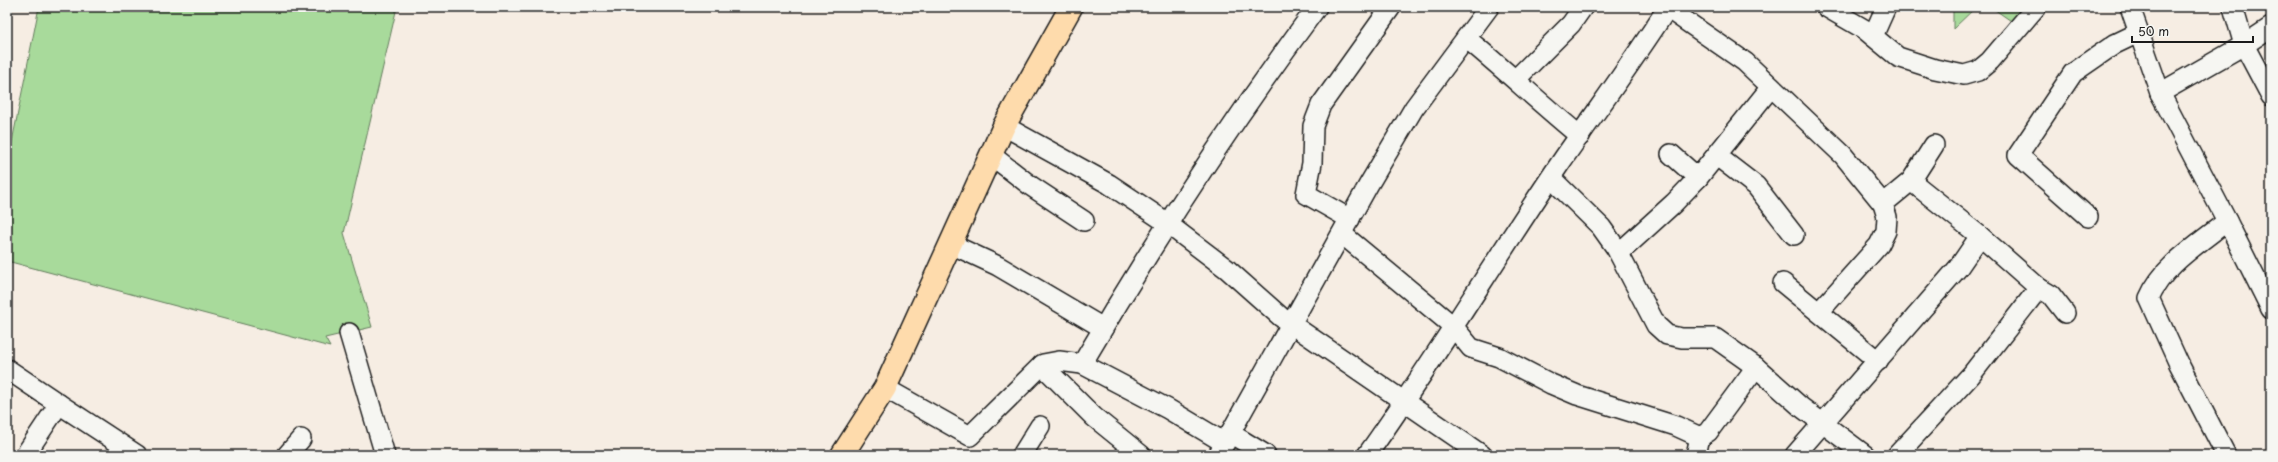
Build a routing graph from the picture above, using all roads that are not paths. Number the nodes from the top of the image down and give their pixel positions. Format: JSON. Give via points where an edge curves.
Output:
{"nodes":[{"id":1,"x":1071,"y":7,"type":"edge"},
{"id":2,"x":1317,"y":7,"type":"edge"},
{"id":3,"x":1391,"y":7,"type":"edge"},
{"id":4,"x":1489,"y":7,"type":"edge"},
{"id":5,"x":1583,"y":7,"type":"edge"},
{"id":6,"x":1826,"y":7,"type":"edge"},
{"id":7,"x":1886,"y":7,"type":"edge"},
{"id":8,"x":2036,"y":7,"type":"edge"},
{"id":9,"x":2130,"y":7,"type":"edge"},
{"id":10,"x":2233,"y":7,"type":"edge"},
{"id":11,"x":1667,"y":8,"type":"edge"},
{"id":12,"x":2271,"y":27,"type":"edge"},
{"id":13,"x":2138,"y":33,"type":"junction"},
{"id":14,"x":1873,"y":36,"type":"junction"},
{"id":15,"x":1466,"y":38,"type":"junction"},
{"id":16,"x":2244,"y":45,"type":"junction"},
{"id":17,"x":1516,"y":79,"type":"junction"},
{"id":18,"x":1771,"y":87,"type":"junction"},
{"id":19,"x":2160,"y":93,"type":"junction"},
{"id":20,"x":2271,"y":96,"type":"edge"},
{"id":21,"x":1004,"y":126,"type":"junction"},
{"id":22,"x":1580,"y":136,"type":"junction"},
{"id":23,"x":1934,"y":145,"type":"dead end"},
{"id":24,"x":1671,"y":154,"type":"dead end"},
{"id":25,"x":991,"y":155,"type":"junction"},
{"id":26,"x":1718,"y":156,"type":"junction"},
{"id":27,"x":1551,"y":178,"type":"junction"},
{"id":28,"x":1698,"y":178,"type":"junction"},
{"id":29,"x":1911,"y":181,"type":"junction"},
{"id":30,"x":1883,"y":204,"type":"junction"},
{"id":31,"x":2088,"y":217,"type":"dead end"},
{"id":32,"x":1084,"y":221,"type":"dead end"},
{"id":33,"x":2227,"y":221,"type":"junction"},
{"id":34,"x":1167,"y":223,"type":"junction"},
{"id":35,"x":1346,"y":227,"type":"junction"},
{"id":36,"x":1794,"y":235,"type":"dead end"},
{"id":37,"x":1980,"y":236,"type":"junction"},
{"id":38,"x":951,"y":244,"type":"junction"},
{"id":39,"x":1619,"y":253,"type":"junction"},
{"id":40,"x":1783,"y":283,"type":"dead end"},
{"id":41,"x":2039,"y":288,"type":"junction"},
{"id":42,"x":2271,"y":310,"type":"edge"},
{"id":43,"x":1819,"y":312,"type":"junction"},
{"id":44,"x":2065,"y":313,"type":"dead end"},
{"id":45,"x":1290,"y":323,"type":"junction"},
{"id":46,"x":1453,"y":326,"type":"junction"},
{"id":47,"x":1103,"y":328,"type":"junction"},
{"id":48,"x":349,"y":333,"type":"dead end"},
{"id":49,"x":1878,"y":361,"type":"junction"},
{"id":50,"x":1082,"y":364,"type":"junction"},
{"id":51,"x":1042,"y":365,"type":"junction"},
{"id":52,"x":1756,"y":367,"type":"junction"},
{"id":53,"x":9,"y":374,"type":"edge"},
{"id":54,"x":885,"y":388,"type":"junction"},
{"id":55,"x":1404,"y":403,"type":"junction"},
{"id":56,"x":59,"y":404,"type":"junction"},
{"id":57,"x":1822,"y":422,"type":"junction"},
{"id":58,"x":1040,"y":426,"type":"dead end"},
{"id":59,"x":301,"y":439,"type":"dead end"},
{"id":60,"x":1224,"y":443,"type":"edge"},
{"id":61,"x":1698,"y":446,"type":"edge"},
{"id":62,"x":25,"y":455,"type":"edge"},
{"id":63,"x":137,"y":455,"type":"edge"},
{"id":64,"x":287,"y":455,"type":"edge"},
{"id":65,"x":386,"y":455,"type":"edge"},
{"id":66,"x":842,"y":455,"type":"edge"},
{"id":67,"x":1022,"y":455,"type":"edge"},
{"id":68,"x":1141,"y":455,"type":"edge"},
{"id":69,"x":1266,"y":455,"type":"edge"},
{"id":70,"x":1367,"y":455,"type":"edge"},
{"id":71,"x":1482,"y":455,"type":"edge"},
{"id":72,"x":1795,"y":455,"type":"edge"},
{"id":73,"x":1865,"y":455,"type":"edge"},
{"id":74,"x":1897,"y":455,"type":"edge"},
{"id":75,"x":2226,"y":455,"type":"edge"}],
"edges":[{"from":1,"to":21,"type":"main road"},
{"from":2,"to":34,"type":"street","via":[[1272,67]]},
{"from":3,"to":35,"type":"street","via":[[1321,105],[1313,126],[1312,163],[1306,194]]},
{"from":4,"to":15,"type":"street"},
{"from":5,"to":17,"type":"street","via":[[1571,24]]},
{"from":6,"to":14,"type":"street"},
{"from":7,"to":14,"type":"street"},
{"from":8,"to":14,"type":"street","via":[[1990,61],[1978,71],[1964,75],[1935,70],[1898,56]]},
{"from":9,"to":13,"type":"street"},
{"from":10,"to":16,"type":"street"},
{"from":11,"to":18,"type":"street","via":[[1744,62]]},
{"from":11,"to":22,"type":"street"},
{"from":12,"to":16,"type":"street"},
{"from":13,"to":19,"type":"street"},
{"from":13,"to":31,"type":"street","via":[[2115,44],[2073,73],[2018,155]]},
{"from":15,"to":17,"type":"street"},
{"from":15,"to":35,"type":"street","via":[[1414,108]]},
{"from":16,"to":19,"type":"street"},
{"from":16,"to":20,"type":"street"},
{"from":17,"to":22,"type":"street","via":[[1537,101]]},
{"from":18,"to":26,"type":"street"},
{"from":18,"to":30,"type":"street","via":[[1844,155]]},
{"from":19,"to":33,"type":"street"},
{"from":21,"to":25,"type":"main road"},
{"from":21,"to":34,"type":"street","via":[[1109,184]]},
{"from":22,"to":27,"type":"street"},
{"from":23,"to":29,"type":"street"},
{"from":24,"to":28,"type":"street"},
{"from":25,"to":32,"type":"street","via":[[1031,186]]},
{"from":25,"to":38,"type":"main road"},
{"from":26,"to":28,"type":"street"},
{"from":26,"to":36,"type":"street","via":[[1756,186]]},
{"from":27,"to":39,"type":"street","via":[[1601,227]]},
{"from":27,"to":46,"type":"street"},
{"from":28,"to":39,"type":"street"},
{"from":29,"to":30,"type":"street"},
{"from":29,"to":37,"type":"street"},
{"from":30,"to":43,"type":"street","via":[[1888,217],[1886,231],[1879,245]]},
{"from":33,"to":42,"type":"street"},
{"from":33,"to":75,"type":"street","via":[[2172,266],[2153,288],[2149,298],[2179,364]]},
{"from":34,"to":45,"type":"street"},
{"from":34,"to":47,"type":"street"},
{"from":35,"to":45,"type":"street"},
{"from":35,"to":46,"type":"street"},
{"from":37,"to":41,"type":"street"},
{"from":37,"to":49,"type":"street","via":[[1958,268]]},
{"from":38,"to":47,"type":"street","via":[[998,266]]},
{"from":38,"to":54,"type":"main road"},
{"from":39,"to":52,"type":"street","via":[[1656,325],[1667,335],[1682,338],[1715,338]]},
{"from":40,"to":43,"type":"street"},
{"from":41,"to":44,"type":"street","via":[[2051,295]]},
{"from":41,"to":74,"type":"street","via":[[1971,375]]},
{"from":43,"to":49,"type":"street"},
{"from":45,"to":55,"type":"street"},
{"from":45,"to":60,"type":"street"},
{"from":46,"to":55,"type":"street"},
{"from":46,"to":61,"type":"street","via":[[1471,348],[1499,357],[1551,384],[1610,406],[1676,426]]},
{"from":47,"to":50,"type":"street"},
{"from":48,"to":65,"type":"street"},
{"from":49,"to":57,"type":"street"},
{"from":50,"to":51,"type":"street","via":[[1059,361]]},
{"from":50,"to":60,"type":"street","via":[[1168,409]]},
{"from":51,"to":54,"type":"street","via":[[970,436]]},
{"from":51,"to":68,"type":"street","via":[[1094,417]]},
{"from":52,"to":57,"type":"street"},
{"from":52,"to":61,"type":"street"},
{"from":53,"to":56,"type":"street"},
{"from":54,"to":66,"type":"main road"},
{"from":55,"to":70,"type":"street"},
{"from":55,"to":71,"type":"street"},
{"from":56,"to":62,"type":"street"},
{"from":56,"to":63,"type":"street"},
{"from":57,"to":72,"type":"street"},
{"from":57,"to":73,"type":"street"},
{"from":58,"to":67,"type":"street"},
{"from":59,"to":64,"type":"street"},
{"from":60,"to":69,"type":"street"}]}
